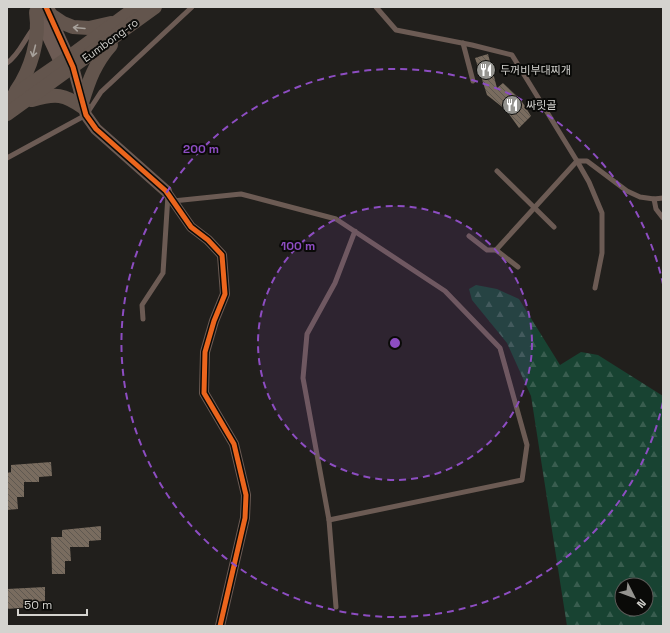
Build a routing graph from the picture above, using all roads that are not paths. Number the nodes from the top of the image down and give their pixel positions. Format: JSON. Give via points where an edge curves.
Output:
{"nodes":[{"id":1,"x":137,"y":7,"type":"edge"},
{"id":2,"x":155,"y":7,"type":"edge"},
{"id":3,"x":192,"y":7,"type":"edge"},
{"id":4,"x":376,"y":7,"type":"edge"},
{"id":5,"x":40,"y":11,"type":"edge"},
{"id":6,"x":122,"y":24,"type":"junction"},
{"id":7,"x":463,"y":43,"type":"junction"},
{"id":8,"x":7,"y":64,"type":"edge"},
{"id":9,"x":67,"y":65,"type":"junction"},
{"id":10,"x":473,"y":81,"type":"dead end"},
{"id":11,"x":14,"y":99,"type":"edge"},
{"id":12,"x":83,"y":106,"type":"junction"},
{"id":13,"x":7,"y":114,"type":"edge"},
{"id":14,"x":7,"y":158,"type":"edge"},
{"id":15,"x":577,"y":161,"type":"junction"},
{"id":16,"x":496,"y":171,"type":"dead end"},
{"id":17,"x":169,"y":195,"type":"junction"},
{"id":18,"x":663,"y":198,"type":"edge"},
{"id":19,"x":654,"y":199,"type":"junction"},
{"id":20,"x":535,"y":207,"type":"junction"},
{"id":21,"x":663,"y":218,"type":"edge"},
{"id":22,"x":554,"y":227,"type":"dead end"},
{"id":23,"x":355,"y":231,"type":"junction"},
{"id":24,"x":469,"y":236,"type":"dead end"},
{"id":25,"x":496,"y":250,"type":"junction"},
{"id":26,"x":518,"y":267,"type":"dead end"},
{"id":27,"x":595,"y":288,"type":"dead end"},
{"id":28,"x":143,"y":319,"type":"dead end"},
{"id":29,"x":329,"y":520,"type":"junction"},
{"id":30,"x":336,"y":607,"type":"dead end"},
{"id":31,"x":220,"y":626,"type":"edge"}],
"edges":[{"from":1,"to":6,"type":"main road","name":"Eumbong-ro"},
{"from":2,"to":6,"type":"main road","name":"Eumbong-ro"},
{"from":3,"to":12,"type":"lane"},
{"from":4,"to":7,"type":"lane","via":[[396,30]]},
{"from":6,"to":5,"type":"main road","one_way":true,"via":[[73,27]]},
{"from":5,"to":8,"type":"lane","via":[[23,46]]},
{"from":5,"to":9,"type":"street"},
{"from":5,"to":11,"type":"main road","one_way":true,"via":[[32,56]]},
{"from":6,"to":9,"type":"main road","name":"Eumbong-ro"},
{"from":6,"to":12,"type":"main road","via":[[92,71]]},
{"from":7,"to":10,"type":"lane"},
{"from":7,"to":15,"type":"lane","via":[[512,55]]},
{"from":9,"to":11,"type":"main road","name":"Eumbong-ro"},
{"from":9,"to":12,"type":"street"},
{"from":11,"to":12,"type":"main road","via":[[58,95]]},
{"from":11,"to":13,"type":"main road","name":"Eumbong-ro"},
{"from":12,"to":14,"type":"lane"},
{"from":12,"to":17,"type":"street","via":[[96,129]]},
{"from":15,"to":19,"type":"lane","via":[[587,161],[627,191],[640,197]]},
{"from":15,"to":20,"type":"lane"},
{"from":15,"to":27,"type":"lane","via":[[602,213],[602,253]]},
{"from":16,"to":20,"type":"lane"},
{"from":17,"to":23,"type":"lane","via":[[241,194],[336,219]]},
{"from":17,"to":28,"type":"lane","via":[[163,273],[142,305]]},
{"from":17,"to":31,"type":"street","via":[[191,227],[222,255],[225,294],[205,352],[204,393],[234,444],[246,494],[245,518]]},
{"from":18,"to":19,"type":"lane"},
{"from":19,"to":21,"type":"lane","via":[[656,209]]},
{"from":20,"to":22,"type":"lane"},
{"from":20,"to":25,"type":"lane"},
{"from":23,"to":29,"type":"lane","via":[[335,283],[307,334],[303,378]]},
{"from":23,"to":29,"type":"lane","via":[[445,291],[500,348],[527,445],[522,480]]},
{"from":24,"to":25,"type":"lane","via":[[487,250]]},
{"from":25,"to":26,"type":"lane"},
{"from":29,"to":30,"type":"lane"}]}
